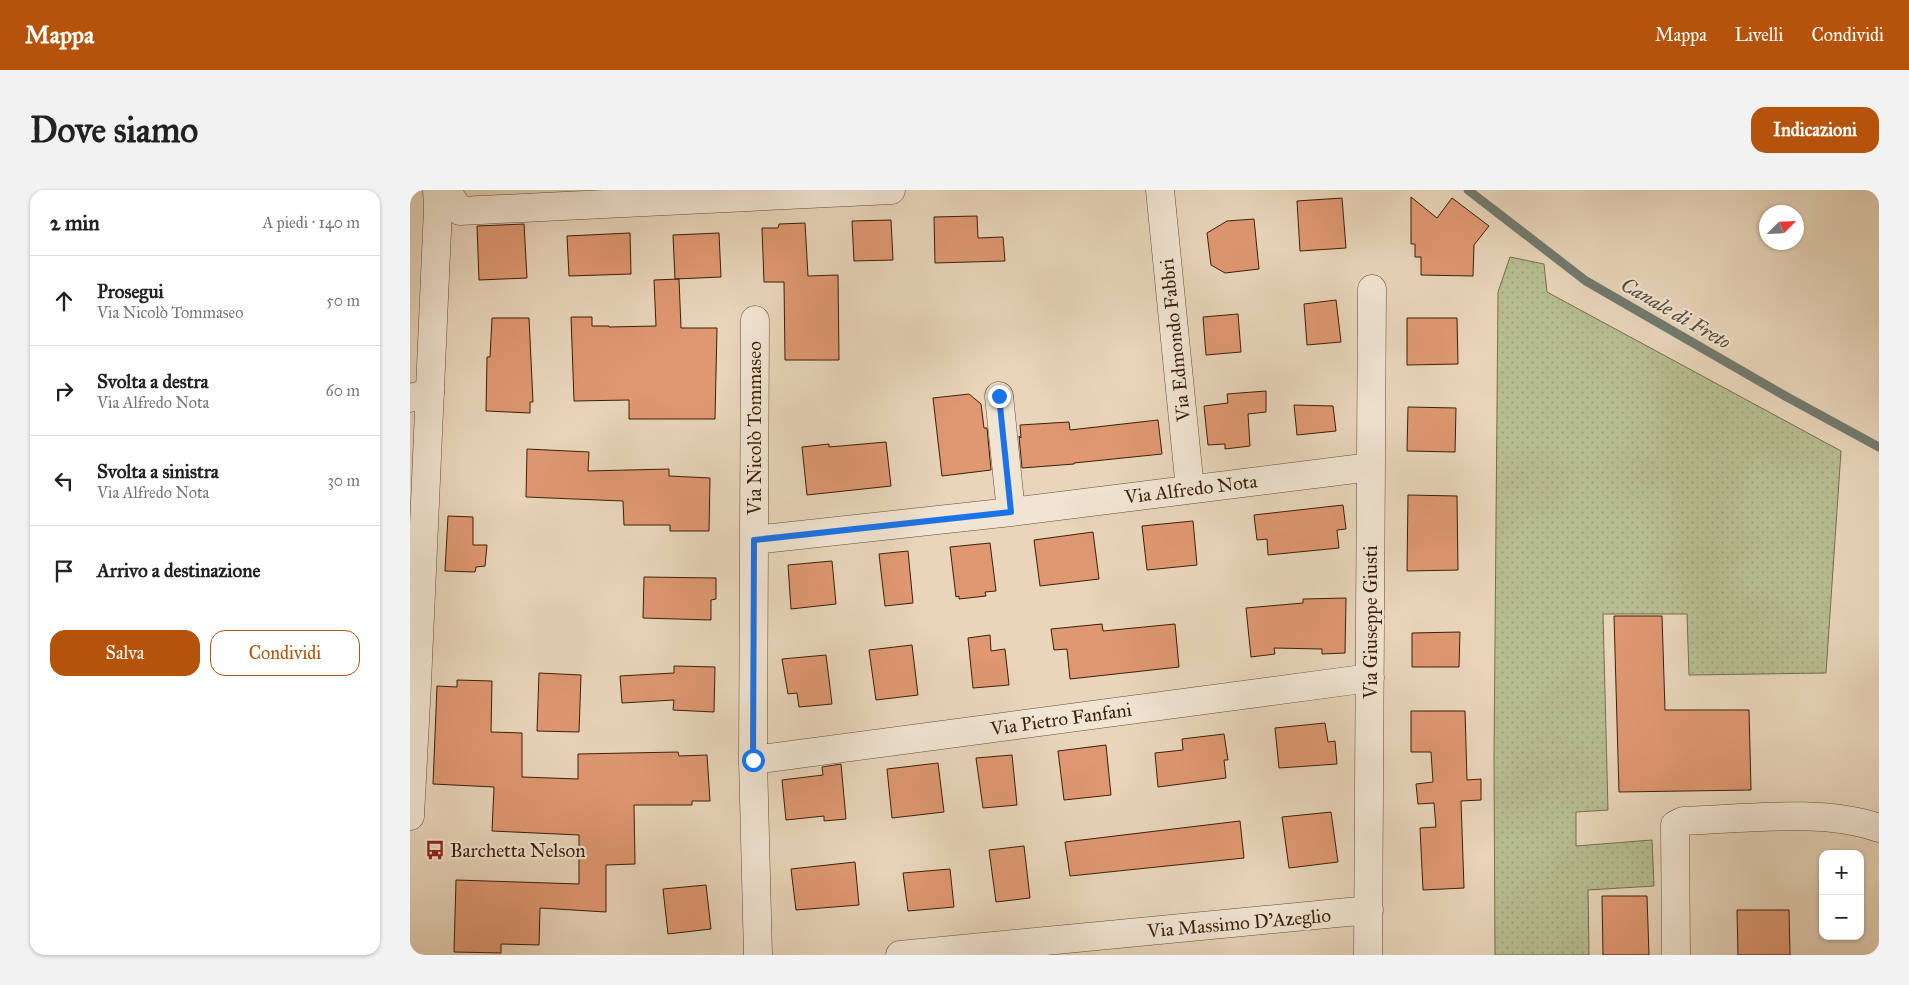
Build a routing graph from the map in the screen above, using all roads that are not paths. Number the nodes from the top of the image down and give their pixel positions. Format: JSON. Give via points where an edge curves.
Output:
{"nodes":[{"id":1,"x":437,"y":190,"type":"edge"},
{"id":2,"x":446,"y":190,"type":"edge"},
{"id":3,"x":891,"y":190,"type":"edge"},
{"id":4,"x":1160,"y":190,"type":"edge"},
{"id":5,"x":1372,"y":289,"type":"dead end"},
{"id":6,"x":755,"y":320,"type":"dead end"},
{"id":7,"x":420,"y":396,"type":"edge"},
{"id":8,"x":999,"y":396,"type":"dead end"},
{"id":9,"x":1371,"y":467,"type":"junction"},
{"id":10,"x":1190,"y":489,"type":"junction"},
{"id":11,"x":1011,"y":512,"type":"junction"},
{"id":12,"x":417,"y":518,"type":"edge"},
{"id":13,"x":754,"y":540,"type":"junction"},
{"id":14,"x":1370,"y":678,"type":"junction"},
{"id":15,"x":753,"y":760,"type":"junction"},
{"id":16,"x":410,"y":816,"type":"edge"},
{"id":17,"x":1879,"y":828,"type":"edge"},
{"id":18,"x":1368,"y":910,"type":"junction"},
{"id":19,"x":758,"y":955,"type":"edge"},
{"id":20,"x":900,"y":955,"type":"edge"},
{"id":21,"x":1368,"y":955,"type":"edge"},
{"id":22,"x":1676,"y":955,"type":"edge"}],
"edges":[{"from":1,"to":7,"type":"street"},
{"from":2,"to":3,"type":"street","via":[[460,211]]},
{"from":4,"to":10,"type":"street","name":"Via Edmondo Fabbri"},
{"from":5,"to":9,"type":"street","name":"Via Giuseppe Giusti"},
{"from":6,"to":13,"type":"street","name":"Via Nicolò Tommaseo"},
{"from":7,"to":12,"type":"street"},
{"from":8,"to":11,"type":"street"},
{"from":9,"to":10,"type":"street","name":"Via Alfredo Nota"},
{"from":9,"to":14,"type":"street","name":"Via Giuseppe Giusti"},
{"from":10,"to":11,"type":"street","name":"Via Alfredo Nota"},
{"from":11,"to":13,"type":"street","name":"Via Alfredo Nota"},
{"from":12,"to":16,"type":"street"},
{"from":13,"to":15,"type":"street","name":"Via Nicolò Tommaseo"},
{"from":14,"to":15,"type":"street","name":"Via Pietro Fanfani"},
{"from":14,"to":18,"type":"street","name":"Via Giuseppe Giusti"},
{"from":15,"to":19,"type":"street","name":"Via Nicolò Tommaseo"},
{"from":17,"to":22,"type":"street","via":[[1860,821],[1814,816],[1683,821],[1675,825]]},
{"from":18,"to":20,"type":"street","name":"Via Massimo D'Azeglio"},
{"from":18,"to":21,"type":"street","name":"Via Giuseppe Giusti"}]}
